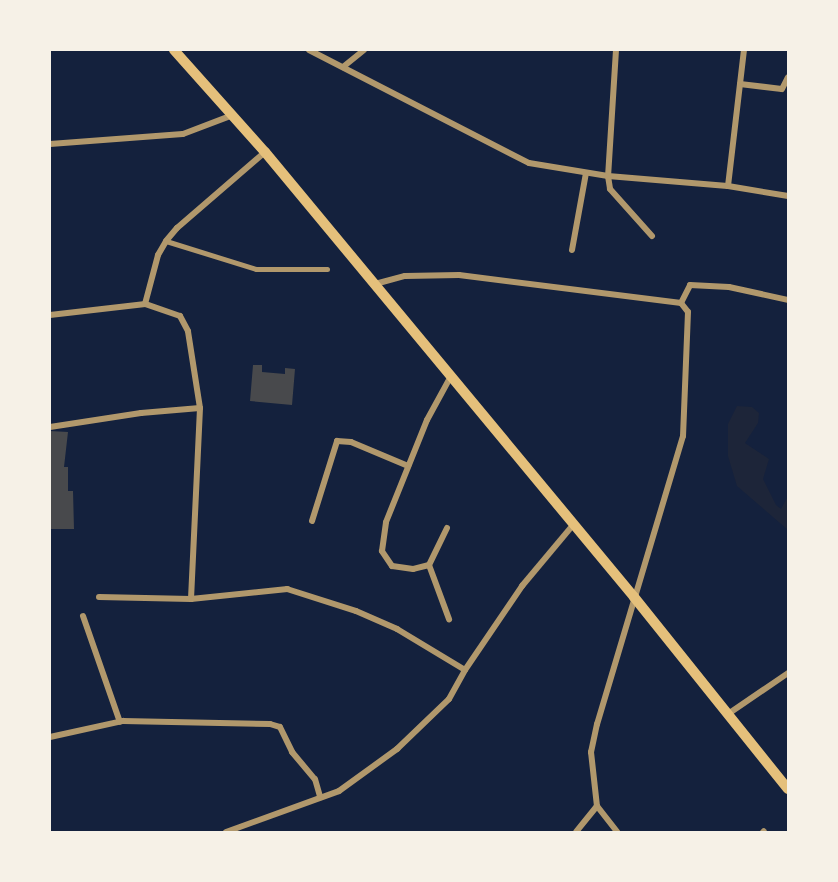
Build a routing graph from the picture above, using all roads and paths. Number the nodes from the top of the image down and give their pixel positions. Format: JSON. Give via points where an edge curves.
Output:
{"nodes":[{"id":1,"x":174,"y":50,"type":"edge"},
{"id":2,"x":309,"y":50,"type":"edge"},
{"id":3,"x":364,"y":50,"type":"edge"},
{"id":4,"x":616,"y":50,"type":"edge"},
{"id":5,"x":744,"y":50,"type":"edge"},
{"id":6,"x":343,"y":67,"type":"junction"},
{"id":7,"x":789,"y":77,"type":"edge"},
{"id":8,"x":740,"y":84,"type":"junction"},
{"id":9,"x":233,"y":115,"type":"junction"},
{"id":10,"x":50,"y":144,"type":"edge"},
{"id":11,"x":265,"y":152,"type":"junction"},
{"id":12,"x":586,"y":173,"type":"junction"},
{"id":13,"x":608,"y":176,"type":"junction"},
{"id":14,"x":728,"y":186,"type":"junction"},
{"id":15,"x":789,"y":196,"type":"edge"},
{"id":16,"x":652,"y":236,"type":"dead end"},
{"id":17,"x":166,"y":241,"type":"junction"},
{"id":18,"x":572,"y":250,"type":"dead end"},
{"id":19,"x":327,"y":269,"type":"dead end"},
{"id":20,"x":375,"y":284,"type":"junction"},
{"id":21,"x":789,"y":300,"type":"edge"},
{"id":22,"x":681,"y":303,"type":"junction"},
{"id":23,"x":145,"y":304,"type":"junction"},
{"id":24,"x":50,"y":315,"type":"edge"},
{"id":25,"x":451,"y":376,"type":"junction"},
{"id":26,"x":200,"y":408,"type":"junction"},
{"id":27,"x":50,"y":427,"type":"edge"},
{"id":28,"x":408,"y":466,"type":"junction"},
{"id":29,"x":312,"y":521,"type":"dead end"},
{"id":30,"x":573,"y":525,"type":"junction"},
{"id":31,"x":447,"y":528,"type":"dead end"},
{"id":32,"x":429,"y":565,"type":"junction"},
{"id":33,"x":99,"y":597,"type":"dead end"},
{"id":34,"x":634,"y":597,"type":"junction"},
{"id":35,"x":191,"y":599,"type":"junction"},
{"id":36,"x":83,"y":616,"type":"dead end"},
{"id":37,"x":449,"y":619,"type":"dead end"},
{"id":38,"x":465,"y":670,"type":"junction"},
{"id":39,"x":789,"y":673,"type":"edge"},
{"id":40,"x":728,"y":714,"type":"junction"},
{"id":41,"x":120,"y":722,"type":"junction"},
{"id":42,"x":50,"y":737,"type":"edge"},
{"id":43,"x":789,"y":789,"type":"edge"},
{"id":44,"x":320,"y":797,"type":"junction"},
{"id":45,"x":597,"y":806,"type":"junction"},
{"id":46,"x":226,"y":832,"type":"edge"},
{"id":47,"x":576,"y":832,"type":"edge"},
{"id":48,"x":617,"y":832,"type":"edge"}],
"edges":[{"from":1,"to":9,"type":"main road"},
{"from":2,"to":6,"type":"street"},
{"from":3,"to":6,"type":"street"},
{"from":4,"to":13,"type":"street"},
{"from":5,"to":8,"type":"street"},
{"from":6,"to":12,"type":"street","via":[[529,163]]},
{"from":7,"to":8,"type":"street","via":[[782,88]]},
{"from":8,"to":14,"type":"street"},
{"from":9,"to":10,"type":"street","via":[[183,134]]},
{"from":9,"to":11,"type":"main road"},
{"from":11,"to":17,"type":"street"},
{"from":11,"to":20,"type":"main road"},
{"from":12,"to":13,"type":"street"},
{"from":12,"to":18,"type":"street"},
{"from":13,"to":14,"type":"street"},
{"from":13,"to":16,"type":"street","via":[[609,189]]},
{"from":14,"to":15,"type":"street"},
{"from":17,"to":19,"type":"street","via":[[256,269]]},
{"from":17,"to":23,"type":"street","via":[[158,255]]},
{"from":20,"to":22,"type":"street","via":[[405,276],[450,274]]},
{"from":20,"to":25,"type":"main road"},
{"from":21,"to":22,"type":"street","via":[[729,286],[690,285]]},
{"from":22,"to":34,"type":"street","via":[[688,312],[683,436]]},
{"from":23,"to":24,"type":"street"},
{"from":23,"to":26,"type":"street","via":[[180,316],[188,331]]},
{"from":25,"to":28,"type":"street"},
{"from":25,"to":30,"type":"main road"},
{"from":26,"to":27,"type":"street"},
{"from":26,"to":35,"type":"street"},
{"from":28,"to":29,"type":"street","via":[[351,442],[337,441]]},
{"from":28,"to":32,"type":"street","via":[[386,522],[382,551],[392,566]]},
{"from":30,"to":34,"type":"main road"},
{"from":30,"to":38,"type":"street","via":[[522,586]]},
{"from":31,"to":32,"type":"street"},
{"from":32,"to":37,"type":"street"},
{"from":33,"to":35,"type":"street"},
{"from":34,"to":40,"type":"main road"},
{"from":34,"to":45,"type":"street","via":[[591,752]]},
{"from":35,"to":38,"type":"street","via":[[287,589],[397,629]]},
{"from":36,"to":41,"type":"street"},
{"from":38,"to":44,"type":"street","via":[[449,699],[397,749],[339,791]]},
{"from":39,"to":40,"type":"street"},
{"from":40,"to":43,"type":"main road"},
{"from":41,"to":42,"type":"street"},
{"from":41,"to":44,"type":"street","via":[[280,727],[292,752],[315,779]]},
{"from":44,"to":46,"type":"street"},
{"from":45,"to":47,"type":"street"},
{"from":45,"to":48,"type":"street"}]}
